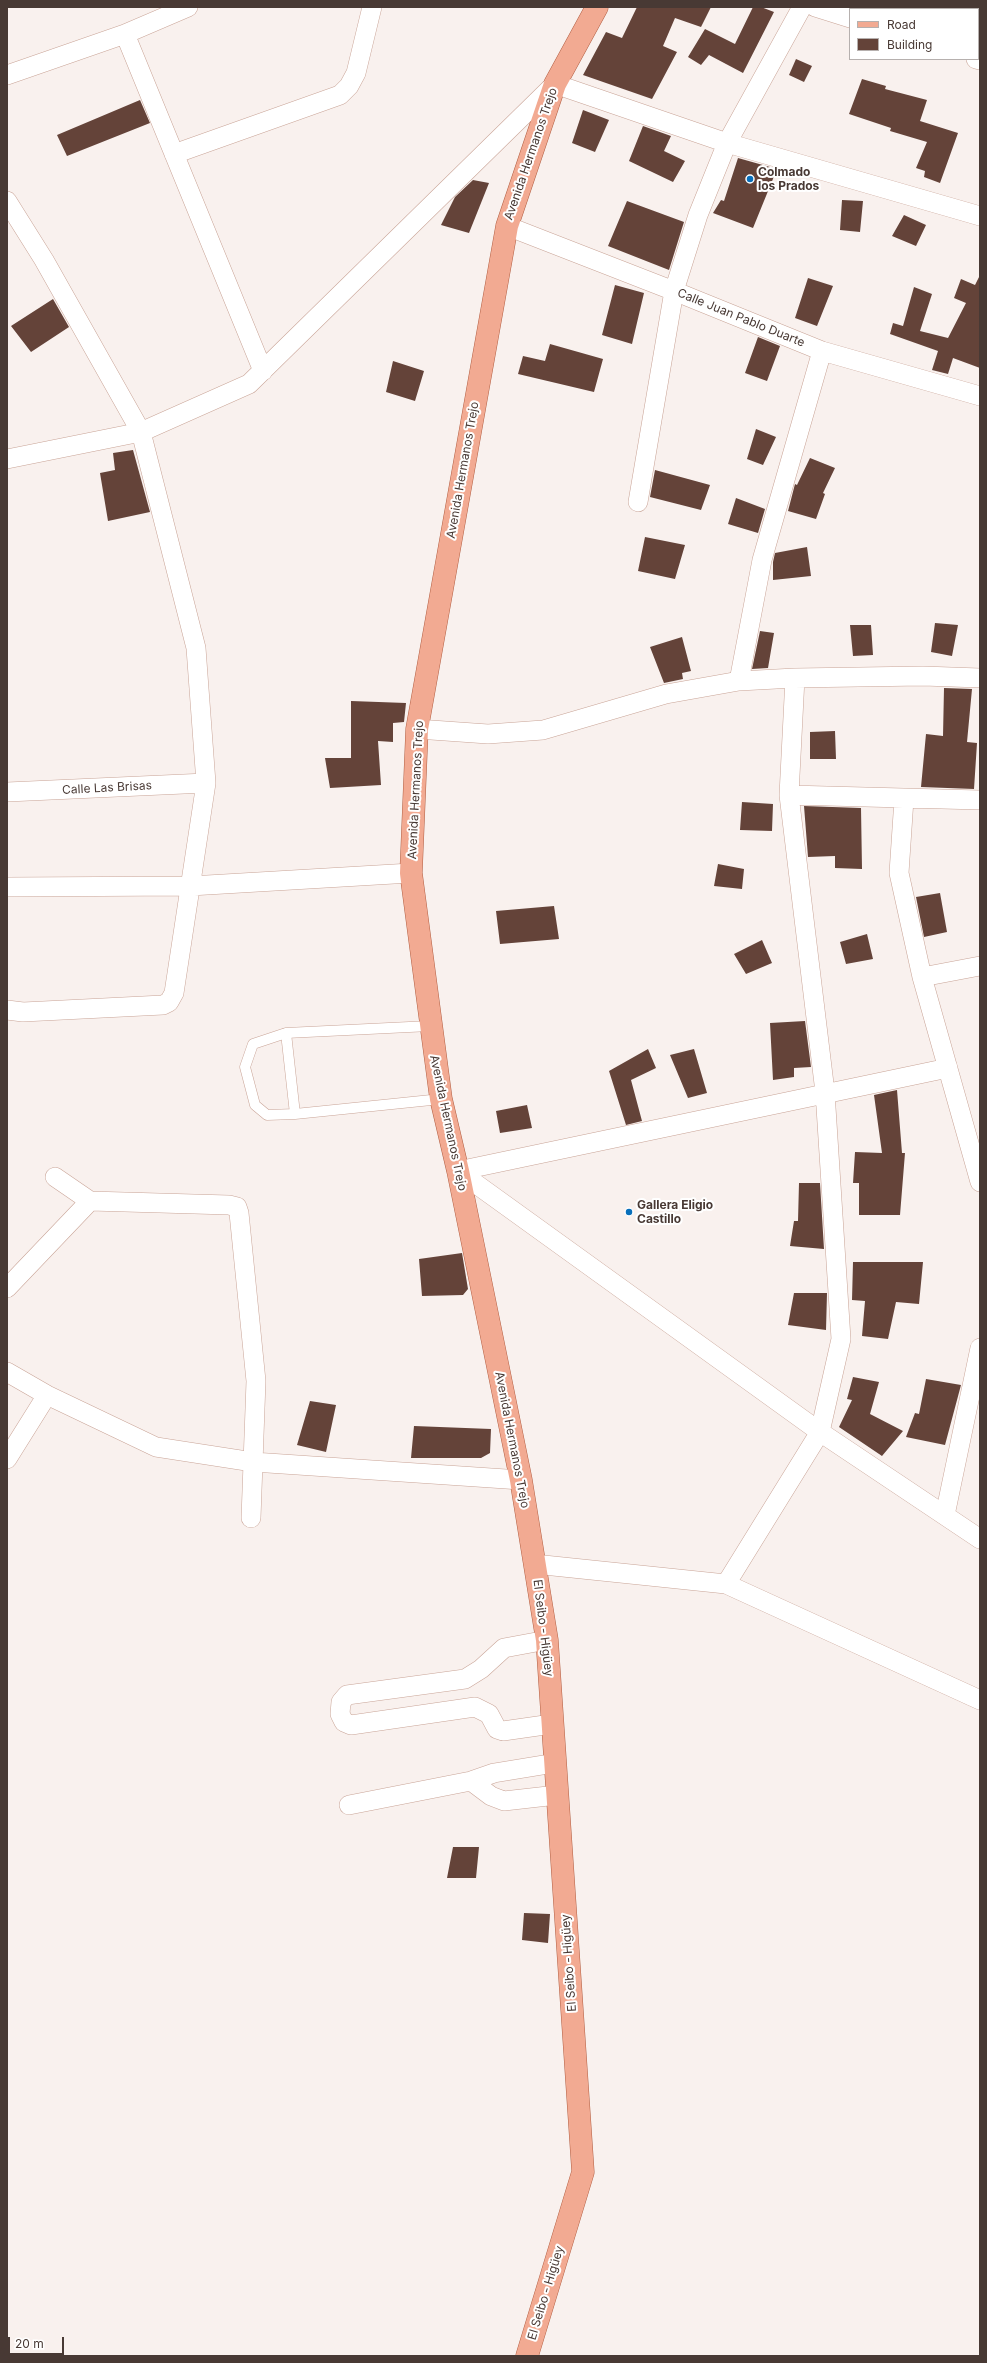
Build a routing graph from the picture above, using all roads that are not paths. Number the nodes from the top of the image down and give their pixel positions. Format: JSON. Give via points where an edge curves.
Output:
{"nodes":[{"id":1,"x":188,"y":7,"type":"edge"},
{"id":2,"x":372,"y":7,"type":"edge"},
{"id":3,"x":597,"y":7,"type":"edge"},
{"id":4,"x":802,"y":7,"type":"edge"},
{"id":5,"x":815,"y":7,"type":"edge"},
{"id":6,"x":849,"y":18,"type":"edge"},
{"id":7,"x":125,"y":34,"type":"junction"},
{"id":8,"x":7,"y":75,"type":"edge"},
{"id":9,"x":555,"y":84,"type":"junction"},
{"id":10,"x":727,"y":143,"type":"junction"},
{"id":11,"x":174,"y":154,"type":"junction"},
{"id":12,"x":7,"y":201,"type":"edge"},
{"id":13,"x":980,"y":216,"type":"edge"},
{"id":14,"x":507,"y":226,"type":"junction"},
{"id":15,"x":674,"y":290,"type":"junction"},
{"id":16,"x":822,"y":351,"type":"junction"},
{"id":17,"x":263,"y":370,"type":"junction"},
{"id":18,"x":980,"y":396,"type":"edge"},
{"id":19,"x":141,"y":432,"type":"junction"},
{"id":20,"x":7,"y":459,"type":"edge"},
{"id":21,"x":638,"y":502,"type":"dead end"},
{"id":22,"x":795,"y":678,"type":"junction"},
{"id":23,"x":980,"y":678,"type":"edge"},
{"id":24,"x":739,"y":682,"type":"junction"},
{"id":25,"x":417,"y":729,"type":"junction"},
{"id":26,"x":206,"y":783,"type":"junction"},
{"id":27,"x":7,"y":792,"type":"edge"},
{"id":28,"x":789,"y":795,"type":"junction"},
{"id":29,"x":904,"y":799,"type":"junction"},
{"id":30,"x":980,"y":800,"type":"edge"},
{"id":31,"x":411,"y":873,"type":"junction"},
{"id":32,"x":190,"y":886,"type":"junction"},
{"id":33,"x":7,"y":887,"type":"edge"},
{"id":34,"x":980,"y":966,"type":"edge"},
{"id":35,"x":922,"y":977,"type":"junction"},
{"id":36,"x":7,"y":1010,"type":"edge"},
{"id":37,"x":430,"y":1026,"type":"junction"},
{"id":38,"x":286,"y":1033,"type":"junction"},
{"id":39,"x":948,"y":1068,"type":"junction"},
{"id":40,"x":825,"y":1092,"type":"junction"},
{"id":41,"x":441,"y":1099,"type":"junction"},
{"id":42,"x":295,"y":1114,"type":"junction"},
{"id":43,"x":458,"y":1171,"type":"junction"},
{"id":44,"x":55,"y":1177,"type":"dead end"},
{"id":45,"x":980,"y":1182,"type":"edge"},
{"id":46,"x":90,"y":1201,"type":"junction"},
{"id":47,"x":7,"y":1288,"type":"edge"},
{"id":48,"x":980,"y":1348,"type":"edge"},
{"id":49,"x":7,"y":1372,"type":"edge"},
{"id":50,"x":48,"y":1395,"type":"junction"},
{"id":51,"x":820,"y":1432,"type":"junction"},
{"id":52,"x":7,"y":1459,"type":"edge"},
{"id":53,"x":253,"y":1462,"type":"junction"},
{"id":54,"x":521,"y":1480,"type":"junction"},
{"id":55,"x":945,"y":1515,"type":"junction"},
{"id":56,"x":251,"y":1518,"type":"dead end"},
{"id":57,"x":980,"y":1539,"type":"edge"},
{"id":58,"x":534,"y":1564,"type":"junction"},
{"id":59,"x":726,"y":1584,"type":"junction"},
{"id":60,"x":547,"y":1640,"type":"junction"},
{"id":61,"x":465,"y":1679,"type":"junction"},
{"id":62,"x":980,"y":1700,"type":"edge"},
{"id":63,"x":464,"y":1708,"type":"junction"},
{"id":64,"x":552,"y":1724,"type":"junction"},
{"id":65,"x":555,"y":1763,"type":"junction"},
{"id":66,"x":470,"y":1781,"type":"junction"},
{"id":67,"x":557,"y":1795,"type":"junction"},
{"id":68,"x":349,"y":1805,"type":"dead end"},
{"id":69,"x":527,"y":2356,"type":"edge"}],
"edges":[{"from":1,"to":7,"type":"street"},
{"from":2,"to":11,"type":"street","via":[[356,73],[340,95]]},
{"from":3,"to":9,"type":"main road","name":"Avenida Hermanos Trejo"},
{"from":4,"to":10,"type":"street"},
{"from":5,"to":6,"type":"street"},
{"from":7,"to":8,"type":"street"},
{"from":7,"to":11,"type":"street"},
{"from":9,"to":10,"type":"street"},
{"from":9,"to":14,"type":"main road","name":"Avenida Hermanos Trejo"},
{"from":9,"to":17,"type":"street"},
{"from":10,"to":13,"type":"street"},
{"from":10,"to":15,"type":"street","via":[[698,215]]},
{"from":11,"to":17,"type":"street"},
{"from":12,"to":19,"type":"street","via":[[44,260]]},
{"from":14,"to":15,"type":"street","name":"Calle Juan Pablo Duarte"},
{"from":14,"to":25,"type":"main road","name":"Avenida Hermanos Trejo"},
{"from":15,"to":16,"type":"street","name":"Calle Juan Pablo Duarte"},
{"from":15,"to":21,"type":"street"},
{"from":16,"to":18,"type":"street","name":"Calle Juan Pablo Duarte"},
{"from":16,"to":24,"type":"street","via":[[762,560]]},
{"from":17,"to":19,"type":"street","via":[[248,384]]},
{"from":19,"to":20,"type":"street"},
{"from":19,"to":26,"type":"street","via":[[196,648]]},
{"from":22,"to":23,"type":"street"},
{"from":22,"to":24,"type":"street"},
{"from":22,"to":28,"type":"street"},
{"from":24,"to":25,"type":"street","via":[[666,694],[543,730],[488,734]]},
{"from":25,"to":31,"type":"main road","name":"Avenida Hermanos Trejo"},
{"from":26,"to":27,"type":"street","name":"Calle Las Brisas"},
{"from":26,"to":32,"type":"street"},
{"from":28,"to":29,"type":"street"},
{"from":28,"to":40,"type":"street"},
{"from":29,"to":30,"type":"street"},
{"from":29,"to":35,"type":"street","via":[[899,873]]},
{"from":31,"to":32,"type":"street"},
{"from":31,"to":37,"type":"main road","name":"Avenida Hermanos Trejo"},
{"from":32,"to":33,"type":"street"},
{"from":32,"to":36,"type":"street","via":[[174,993],[169,1002],[163,1005],[23,1012]]},
{"from":34,"to":35,"type":"street"},
{"from":35,"to":39,"type":"street"},
{"from":37,"to":38,"type":"lane"},
{"from":37,"to":41,"type":"main road","name":"Avenida Hermanos Trejo"},
{"from":38,"to":42,"type":"lane"},
{"from":38,"to":42,"type":"lane","via":[[253,1044],[245,1066],[255,1105],[266,1115]]},
{"from":39,"to":40,"type":"street"},
{"from":39,"to":45,"type":"street"},
{"from":40,"to":43,"type":"street"},
{"from":40,"to":51,"type":"street","via":[[841,1339]]},
{"from":41,"to":42,"type":"lane"},
{"from":41,"to":43,"type":"main road","name":"Avenida Hermanos Trejo"},
{"from":43,"to":51,"type":"street"},
{"from":43,"to":54,"type":"main road","name":"Avenida Hermanos Trejo"},
{"from":44,"to":46,"type":"street"},
{"from":46,"to":47,"type":"street"},
{"from":46,"to":53,"type":"street","via":[[237,1207],[240,1213],[256,1381]]},
{"from":48,"to":55,"type":"street"},
{"from":49,"to":50,"type":"street"},
{"from":50,"to":52,"type":"street"},
{"from":50,"to":53,"type":"street","via":[[156,1447]]},
{"from":51,"to":55,"type":"street"},
{"from":51,"to":59,"type":"street"},
{"from":53,"to":54,"type":"street"},
{"from":53,"to":56,"type":"street"},
{"from":54,"to":58,"type":"main road","name":"Avenida Hermanos Trejo"},
{"from":55,"to":57,"type":"street"},
{"from":58,"to":59,"type":"street"},
{"from":58,"to":60,"type":"main road","name":"El Seibo - Higüey"},
{"from":59,"to":62,"type":"street"},
{"from":60,"to":61,"type":"street","via":[[504,1648]]},
{"from":60,"to":64,"type":"main road","name":"El Seibo - Higüey"},
{"from":61,"to":63,"type":"street"},
{"from":61,"to":63,"type":"street","via":[[347,1695],[342,1702],[340,1714],[344,1722],[351,1725]]},
{"from":63,"to":64,"type":"street","via":[[475,1707],[489,1714],[497,1730]]},
{"from":64,"to":65,"type":"main road","name":"El Seibo - Higüey"},
{"from":65,"to":66,"type":"street","via":[[494,1773]]},
{"from":65,"to":67,"type":"main road","name":"El Seibo - Higüey"},
{"from":66,"to":67,"type":"street","via":[[491,1796],[504,1801]]},
{"from":66,"to":68,"type":"street"},
{"from":67,"to":69,"type":"main road","name":"El Seibo - Higüey","via":[[583,2172]]}]}
